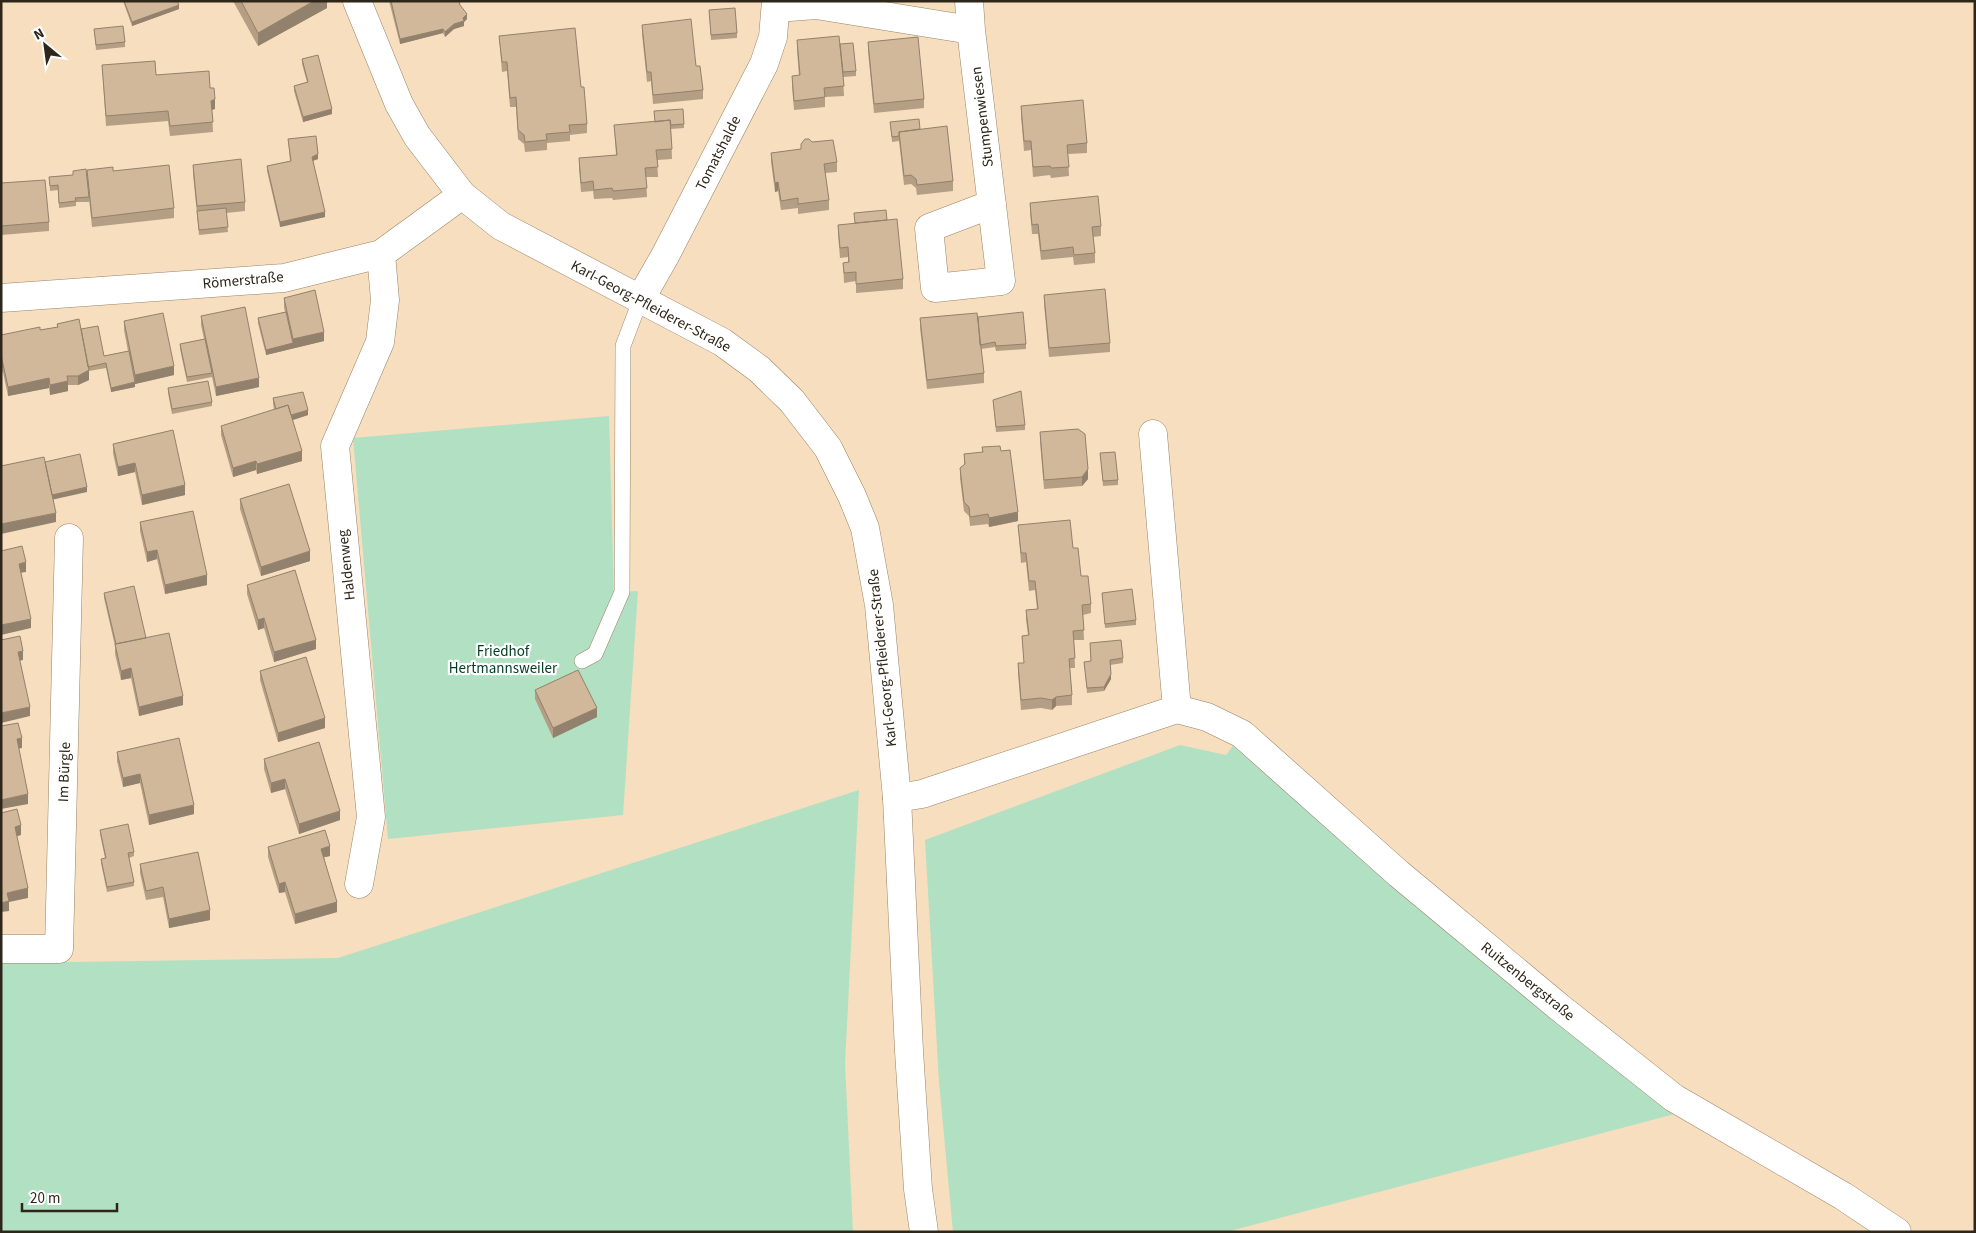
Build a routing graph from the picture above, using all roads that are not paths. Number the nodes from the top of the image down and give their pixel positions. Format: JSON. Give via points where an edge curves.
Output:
{"nodes":[{"id":1,"x":357,"y":1,"type":"edge"},
{"id":2,"x":969,"y":1,"type":"edge"},
{"id":3,"x":776,"y":4,"type":"edge"},
{"id":4,"x":972,"y":30,"type":"junction"},
{"id":5,"x":462,"y":194,"type":"junction"},
{"id":6,"x":992,"y":204,"type":"dead end"},
{"id":7,"x":381,"y":254,"type":"junction"},
{"id":8,"x":1,"y":298,"type":"edge"},
{"id":9,"x":641,"y":298,"type":"junction"},
{"id":10,"x":1153,"y":434,"type":"dead end"},
{"id":11,"x":69,"y":538,"type":"dead end"},
{"id":12,"x":582,"y":661,"type":"dead end"},
{"id":13,"x":1177,"y":709,"type":"junction"},
{"id":14,"x":897,"y":798,"type":"junction"},
{"id":15,"x":359,"y":884,"type":"dead end"},
{"id":16,"x":1,"y":949,"type":"edge"},
{"id":17,"x":924,"y":1232,"type":"edge"},
{"id":18,"x":1898,"y":1232,"type":"edge"}],
"edges":[{"from":1,"to":5,"type":"street","name":"Karl-Georg-Pfleiderer-Straße","via":[[399,104],[416,136]]},
{"from":2,"to":4,"type":"street","name":"Stumpenwiesen"},
{"from":3,"to":4,"type":"street","via":[[816,5]]},
{"from":3,"to":9,"type":"street","name":"Tomatshalde","via":[[773,37],[764,64]]},
{"from":4,"to":6,"type":"street","name":"Stumpenwiesen"},
{"from":5,"to":7,"type":"street","name":"Römerstraße"},
{"from":5,"to":9,"type":"street","name":"Karl-Georg-Pfleiderer-Straße","via":[[501,226]]},
{"from":7,"to":8,"type":"street","name":"Römerstraße","via":[[284,278]]},
{"from":7,"to":15,"type":"street","name":"Haldenweg","via":[[385,300],[380,342],[335,446],[371,817]]},
{"from":9,"to":12,"type":"lane","via":[[623,346],[622,592],[595,654]]},
{"from":9,"to":14,"type":"street","name":"Karl-Georg-Pfleiderer-Straße","via":[[722,342],[759,370],[792,401],[828,448],[865,528],[880,605]]},
{"from":10,"to":13,"type":"street"},
{"from":11,"to":16,"type":"street","name":"Im Bürgle","via":[[59,948]]},
{"from":13,"to":14,"type":"street","via":[[922,794]]},
{"from":13,"to":18,"type":"street","name":"Ruitzenbergstraße","via":[[1207,717],[1242,734],[1399,874],[1674,1098],[1843,1196]]},
{"from":14,"to":17,"type":"street","name":"Karl-Georg-Pfleiderer-Straße","via":[[909,1051]]}]}
